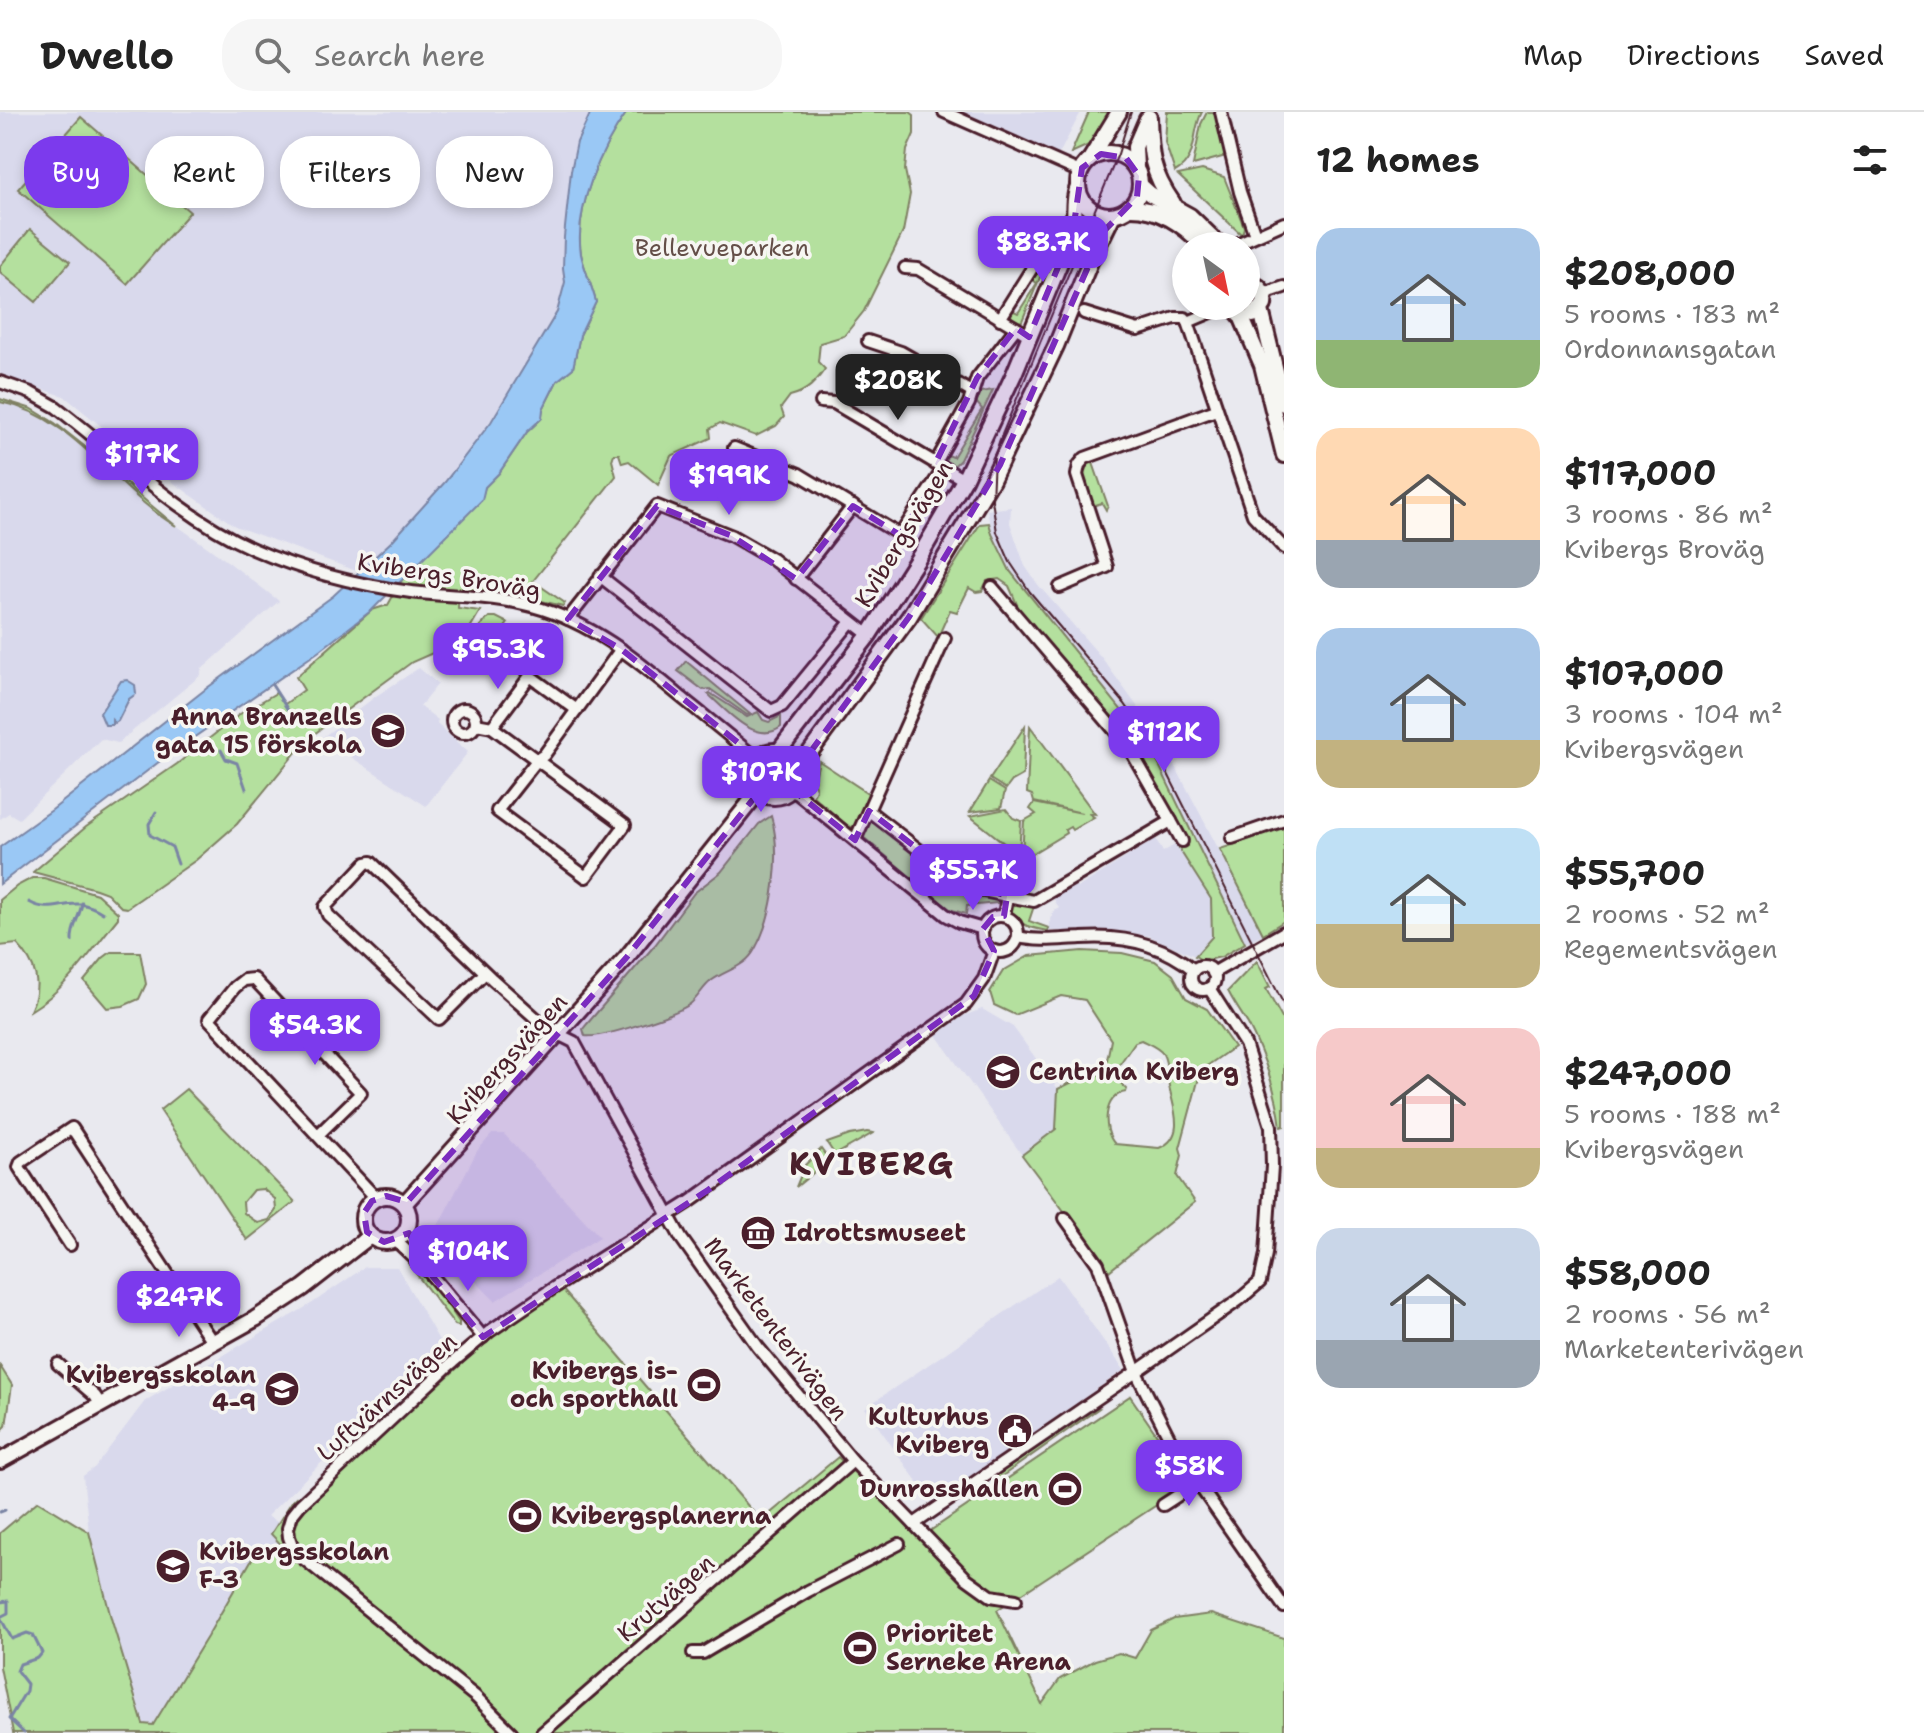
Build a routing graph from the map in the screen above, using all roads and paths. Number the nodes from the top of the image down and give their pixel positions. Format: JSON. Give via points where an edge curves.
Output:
{"nodes":[{"id":1,"x":944,"y":112,"type":"edge"},
{"id":2,"x":1119,"y":112,"type":"edge"},
{"id":3,"x":1221,"y":112,"type":"edge"},
{"id":4,"x":1149,"y":115,"type":"edge"},
{"id":5,"x":1091,"y":158,"type":"junction"},
{"id":6,"x":1136,"y":168,"type":"junction"},
{"id":7,"x":1079,"y":179,"type":"junction"},
{"id":8,"x":1140,"y":185,"type":"junction"},
{"id":9,"x":1175,"y":206,"type":"junction"},
{"id":10,"x":1128,"y":208,"type":"junction"},
{"id":11,"x":1113,"y":215,"type":"junction"},
{"id":12,"x":1284,"y":223,"type":"edge"},
{"id":13,"x":1051,"y":230,"type":"dead end"},
{"id":14,"x":1186,"y":232,"type":"edge"},
{"id":15,"x":1209,"y":232,"type":"edge"},
{"id":16,"x":1254,"y":232,"type":"edge"},
{"id":17,"x":1260,"y":233,"type":"edge"},
{"id":18,"x":905,"y":268,"type":"dead end"},
{"id":19,"x":1284,"y":287,"type":"edge"},
{"id":20,"x":1260,"y":288,"type":"edge"},
{"id":21,"x":1264,"y":294,"type":"junction"},
{"id":22,"x":1261,"y":310,"type":"joint"},
{"id":23,"x":1084,"y":313,"type":"dead end"},
{"id":24,"x":1000,"y":319,"type":"junction"},
{"id":25,"x":1195,"y":320,"type":"edge"},
{"id":26,"x":1239,"y":320,"type":"edge"},
{"id":27,"x":1188,"y":322,"type":"junction"},
{"id":28,"x":1016,"y":328,"type":"junction"},
{"id":29,"x":1030,"y":336,"type":"junction"},
{"id":30,"x":868,"y":341,"type":"dead end"},
{"id":31,"x":1279,"y":373,"type":"edge"},
{"id":32,"x":0,"y":382,"type":"edge"},
{"id":33,"x":973,"y":393,"type":"junction"},
{"id":34,"x":821,"y":402,"type":"dead end"},
{"id":35,"x":1284,"y":404,"type":"edge"},
{"id":36,"x":1216,"y":410,"type":"junction"},
{"id":37,"x":734,"y":448,"type":"dead end"},
{"id":38,"x":1284,"y":455,"type":"edge"},
{"id":39,"x":939,"y":466,"type":"junction"},
{"id":40,"x":964,"y":480,"type":"junction"},
{"id":41,"x":853,"y":506,"type":"junction"},
{"id":42,"x":1284,"y":548,"type":"edge"},
{"id":43,"x":600,"y":576,"type":"junction"},
{"id":44,"x":796,"y":579,"type":"junction"},
{"id":45,"x":992,"y":587,"type":"dead end"},
{"id":46,"x":1060,"y":587,"type":"dead end"},
{"id":47,"x":568,"y":619,"type":"junction"},
{"id":48,"x":850,"y":623,"type":"junction"},
{"id":49,"x":869,"y":635,"type":"junction"},
{"id":50,"x":945,"y":638,"type":"dead end"},
{"id":51,"x":621,"y":649,"type":"junction"},
{"id":52,"x":577,"y":710,"type":"junction"},
{"id":53,"x":476,"y":724,"type":"dead end"},
{"id":54,"x":492,"y":727,"type":"junction"},
{"id":55,"x":779,"y":751,"type":"junction"},
{"id":56,"x":538,"y":759,"type":"junction"},
{"id":57,"x":757,"y":759,"type":"junction"},
{"id":58,"x":797,"y":770,"type":"junction"},
{"id":59,"x":792,"y":789,"type":"junction"},
{"id":60,"x":759,"y":791,"type":"junction"},
{"id":61,"x":869,"y":811,"type":"junction"},
{"id":62,"x":1284,"y":820,"type":"edge"},
{"id":63,"x":1171,"y":821,"type":"junction"},
{"id":64,"x":1232,"y":838,"type":"dead end"},
{"id":65,"x":855,"y":840,"type":"junction"},
{"id":66,"x":1182,"y":841,"type":"dead end"},
{"id":67,"x":1007,"y":896,"type":"junction"},
{"id":68,"x":1004,"y":916,"type":"junction"},
{"id":69,"x":983,"y":929,"type":"junction"},
{"id":70,"x":1284,"y":932,"type":"edge"},
{"id":71,"x":1018,"y":937,"type":"junction"},
{"id":72,"x":994,"y":951,"type":"junction"},
{"id":73,"x":1194,"y":970,"type":"junction"},
{"id":74,"x":485,"y":973,"type":"junction"},
{"id":75,"x":1213,"y":973,"type":"junction"},
{"id":76,"x":1209,"y":988,"type":"junction"},
{"id":77,"x":559,"y":1035,"type":"junction"},
{"id":78,"x":318,"y":1135,"type":"junction"},
{"id":79,"x":376,"y":1198,"type":"junction"},
{"id":80,"x":404,"y":1204,"type":"junction"},
{"id":81,"x":670,"y":1216,"type":"junction"},
{"id":82,"x":1065,"y":1218,"type":"dead end"},
{"id":83,"x":408,"y":1228,"type":"junction"},
{"id":84,"x":370,"y":1236,"type":"junction"},
{"id":85,"x":395,"y":1240,"type":"junction"},
{"id":86,"x":70,"y":1245,"type":"dead end"},
{"id":87,"x":428,"y":1271,"type":"junction"},
{"id":88,"x":483,"y":1337,"type":"junction"},
{"id":89,"x":213,"y":1343,"type":"junction"},
{"id":90,"x":58,"y":1364,"type":"dead end"},
{"id":91,"x":1136,"y":1372,"type":"junction"},
{"id":92,"x":101,"y":1405,"type":"junction"},
{"id":93,"x":0,"y":1461,"type":"edge"},
{"id":94,"x":853,"y":1461,"type":"junction"},
{"id":95,"x":1197,"y":1483,"type":"junction"},
{"id":96,"x":1163,"y":1505,"type":"dead end"},
{"id":97,"x":914,"y":1524,"type":"junction"},
{"id":98,"x":899,"y":1544,"type":"dead end"},
{"id":99,"x":1016,"y":1600,"type":"dead end"},
{"id":100,"x":1284,"y":1607,"type":"edge"},
{"id":101,"x":693,"y":1653,"type":"dead end"},
{"id":102,"x":512,"y":1733,"type":"edge"},
{"id":103,"x":542,"y":1733,"type":"edge"}],
"edges":[{"from":1,"to":7,"type":"street"},
{"from":2,"to":5,"type":"street"},
{"from":3,"to":16,"type":"street"},
{"from":4,"to":6,"type":"street","via":[[1135,147]]},
{"from":4,"to":9,"type":"street","via":[[1155,174]]},
{"from":5,"to":6,"type":"street","via":[[1114,153]]},
{"from":5,"to":7,"type":"street"},
{"from":6,"to":8,"type":"street"},
{"from":7,"to":11,"type":"street","via":[[1081,199],[1090,209]]},
{"from":7,"to":29,"type":"street","name":"Kvibergsvägen","via":[[1073,231]]},
{"from":8,"to":9,"type":"street"},
{"from":8,"to":10,"type":"street"},
{"from":9,"to":15,"type":"street"},
{"from":10,"to":11,"type":"street"},
{"from":10,"to":14,"type":"street","via":[[1152,208]]},
{"from":11,"to":58,"type":"street","name":"Kvibergsvägen","via":[[992,480],[909,617]]},
{"from":12,"to":17,"type":"street"},
{"from":13,"to":24,"type":"street"},
{"from":18,"to":24,"type":"street","via":[[918,269]]},
{"from":19,"to":21,"type":"street"},
{"from":20,"to":21,"type":"street"},
{"from":21,"to":22,"type":"street"},
{"from":22,"to":31,"type":"street"},
{"from":23,"to":27,"type":"street","via":[[1138,330],[1175,318]]},
{"from":24,"to":28,"type":"street"},
{"from":25,"to":27,"type":"street"},
{"from":26,"to":38,"type":"street","via":[[1262,365]]},
{"from":27,"to":36,"type":"street"},
{"from":28,"to":29,"type":"street"},
{"from":28,"to":33,"type":"street","via":[[977,378]]},
{"from":29,"to":40,"type":"street","name":"Kvibergsvägen"},
{"from":30,"to":33,"type":"street","via":[[901,352]]},
{"from":31,"to":35,"type":"street"},
{"from":32,"to":47,"type":"street","name":"Kvibergs Broväg","via":[[56,407],[229,537],[301,566],[369,585],[519,603]]},
{"from":33,"to":39,"type":"street"},
{"from":34,"to":39,"type":"street","via":[[834,403]]},
{"from":36,"to":42,"type":"street","via":[[1253,515]]},
{"from":36,"to":46,"type":"street","via":[[1085,458],[1077,475],[1107,567]]},
{"from":37,"to":41,"type":"street","via":[[799,474]]},
{"from":39,"to":40,"type":"street"},
{"from":39,"to":41,"type":"street","via":[[900,535]]},
{"from":40,"to":49,"type":"street","name":"Kvibergsvägen"},
{"from":41,"to":44,"type":"street"},
{"from":43,"to":44,"type":"street","via":[[657,506],[732,536]]},
{"from":43,"to":47,"type":"street"},
{"from":43,"to":48,"type":"street","via":[[771,711],[782,706]]},
{"from":44,"to":48,"type":"street"},
{"from":45,"to":63,"type":"street","via":[[1128,746]]},
{"from":47,"to":51,"type":"street","name":"Kvibergs Broväg"},
{"from":48,"to":49,"type":"street"},
{"from":49,"to":55,"type":"street","name":"Kvibergsvägen"},
{"from":50,"to":61,"type":"street"},
{"from":51,"to":52,"type":"street"},
{"from":51,"to":57,"type":"street","name":"Kvibergs Broväg"},
{"from":52,"to":54,"type":"street","via":[[530,676]]},
{"from":52,"to":56,"type":"street"},
{"from":53,"to":54,"type":"street"},
{"from":54,"to":56,"type":"street"},
{"from":55,"to":57,"type":"street"},
{"from":55,"to":58,"type":"street"},
{"from":56,"to":56,"type":"street","via":[[497,811],[586,877],[625,825]]},
{"from":57,"to":60,"type":"street","via":[[751,775]]},
{"from":58,"to":59,"type":"street","name":"Kvibergsvägen"},
{"from":59,"to":60,"type":"street","via":[[776,797]]},
{"from":59,"to":65,"type":"street"},
{"from":60,"to":77,"type":"street","name":"Kvibergsvägen"},
{"from":61,"to":65,"type":"street"},
{"from":61,"to":67,"type":"street","via":[[959,881]]},
{"from":62,"to":64,"type":"street"},
{"from":63,"to":66,"type":"street"},
{"from":63,"to":67,"type":"street","via":[[1034,901]]},
{"from":65,"to":69,"type":"street","via":[[946,915]]},
{"from":67,"to":68,"type":"street"},
{"from":68,"to":69,"type":"street","via":[[990,919]]},
{"from":68,"to":71,"type":"street","via":[[1015,924]]},
{"from":69,"to":72,"type":"street","via":[[984,942]]},
{"from":70,"to":75,"type":"street"},
{"from":71,"to":72,"type":"street","via":[[1009,949]]},
{"from":71,"to":73,"type":"street","via":[[1142,943]]},
{"from":72,"to":81,"type":"street","name":"Luftvärnsvägen","via":[[984,979],[966,1004]]},
{"from":73,"to":75,"type":"street","via":[[1205,966]]},
{"from":73,"to":76,"type":"street","via":[[1193,985]]},
{"from":74,"to":74,"type":"street","name":"Marketenterivägen","via":[[439,1019],[325,907],[371,862]]},
{"from":74,"to":77,"type":"street","name":"Marketenterivägen"},
{"from":75,"to":76,"type":"street"},
{"from":76,"to":91,"type":"street","via":[[1245,1044],[1268,1112],[1272,1166],[1264,1271],[1254,1289]]},
{"from":77,"to":80,"type":"street","name":"Kvibergsvägen"},
{"from":77,"to":81,"type":"street","name":"Marketenterivägen","via":[[578,1047]]},
{"from":78,"to":78,"type":"street","via":[[209,1019],[244,980],[254,979],[361,1093]]},
{"from":78,"to":79,"type":"street"},
{"from":79,"to":80,"type":"street","via":[[391,1197]]},
{"from":79,"to":84,"type":"street","via":[[364,1213]]},
{"from":80,"to":83,"type":"street"},
{"from":81,"to":88,"type":"street","name":"Luftvärnsvägen"},
{"from":81,"to":94,"type":"street","name":"Marketenterivägen","via":[[745,1330]]},
{"from":82,"to":91,"type":"street","via":[[1106,1280]]},
{"from":83,"to":85,"type":"street"},
{"from":83,"to":87,"type":"street"},
{"from":84,"to":85,"type":"street"},
{"from":84,"to":89,"type":"street","via":[[283,1302]]},
{"from":85,"to":87,"type":"street"},
{"from":86,"to":89,"type":"street","via":[[19,1167],[72,1128]]},
{"from":87,"to":88,"type":"street"},
{"from":88,"to":102,"type":"street","name":"Luftvärnsvägen","via":[[300,1505],[292,1515],[289,1537],[294,1551],[476,1697]]},
{"from":89,"to":92,"type":"street"},
{"from":90,"to":92,"type":"street"},
{"from":91,"to":95,"type":"street"},
{"from":91,"to":97,"type":"street"},
{"from":92,"to":93,"type":"street"},
{"from":94,"to":97,"type":"street","name":"Marketenterivägen"},
{"from":94,"to":103,"type":"street","name":"Krutvägen"},
{"from":95,"to":96,"type":"street"},
{"from":95,"to":100,"type":"street"},
{"from":97,"to":99,"type":"street","name":"Marketenterivägen","via":[[980,1590]]},
{"from":98,"to":101,"type":"street","via":[[703,1653]]}]}
